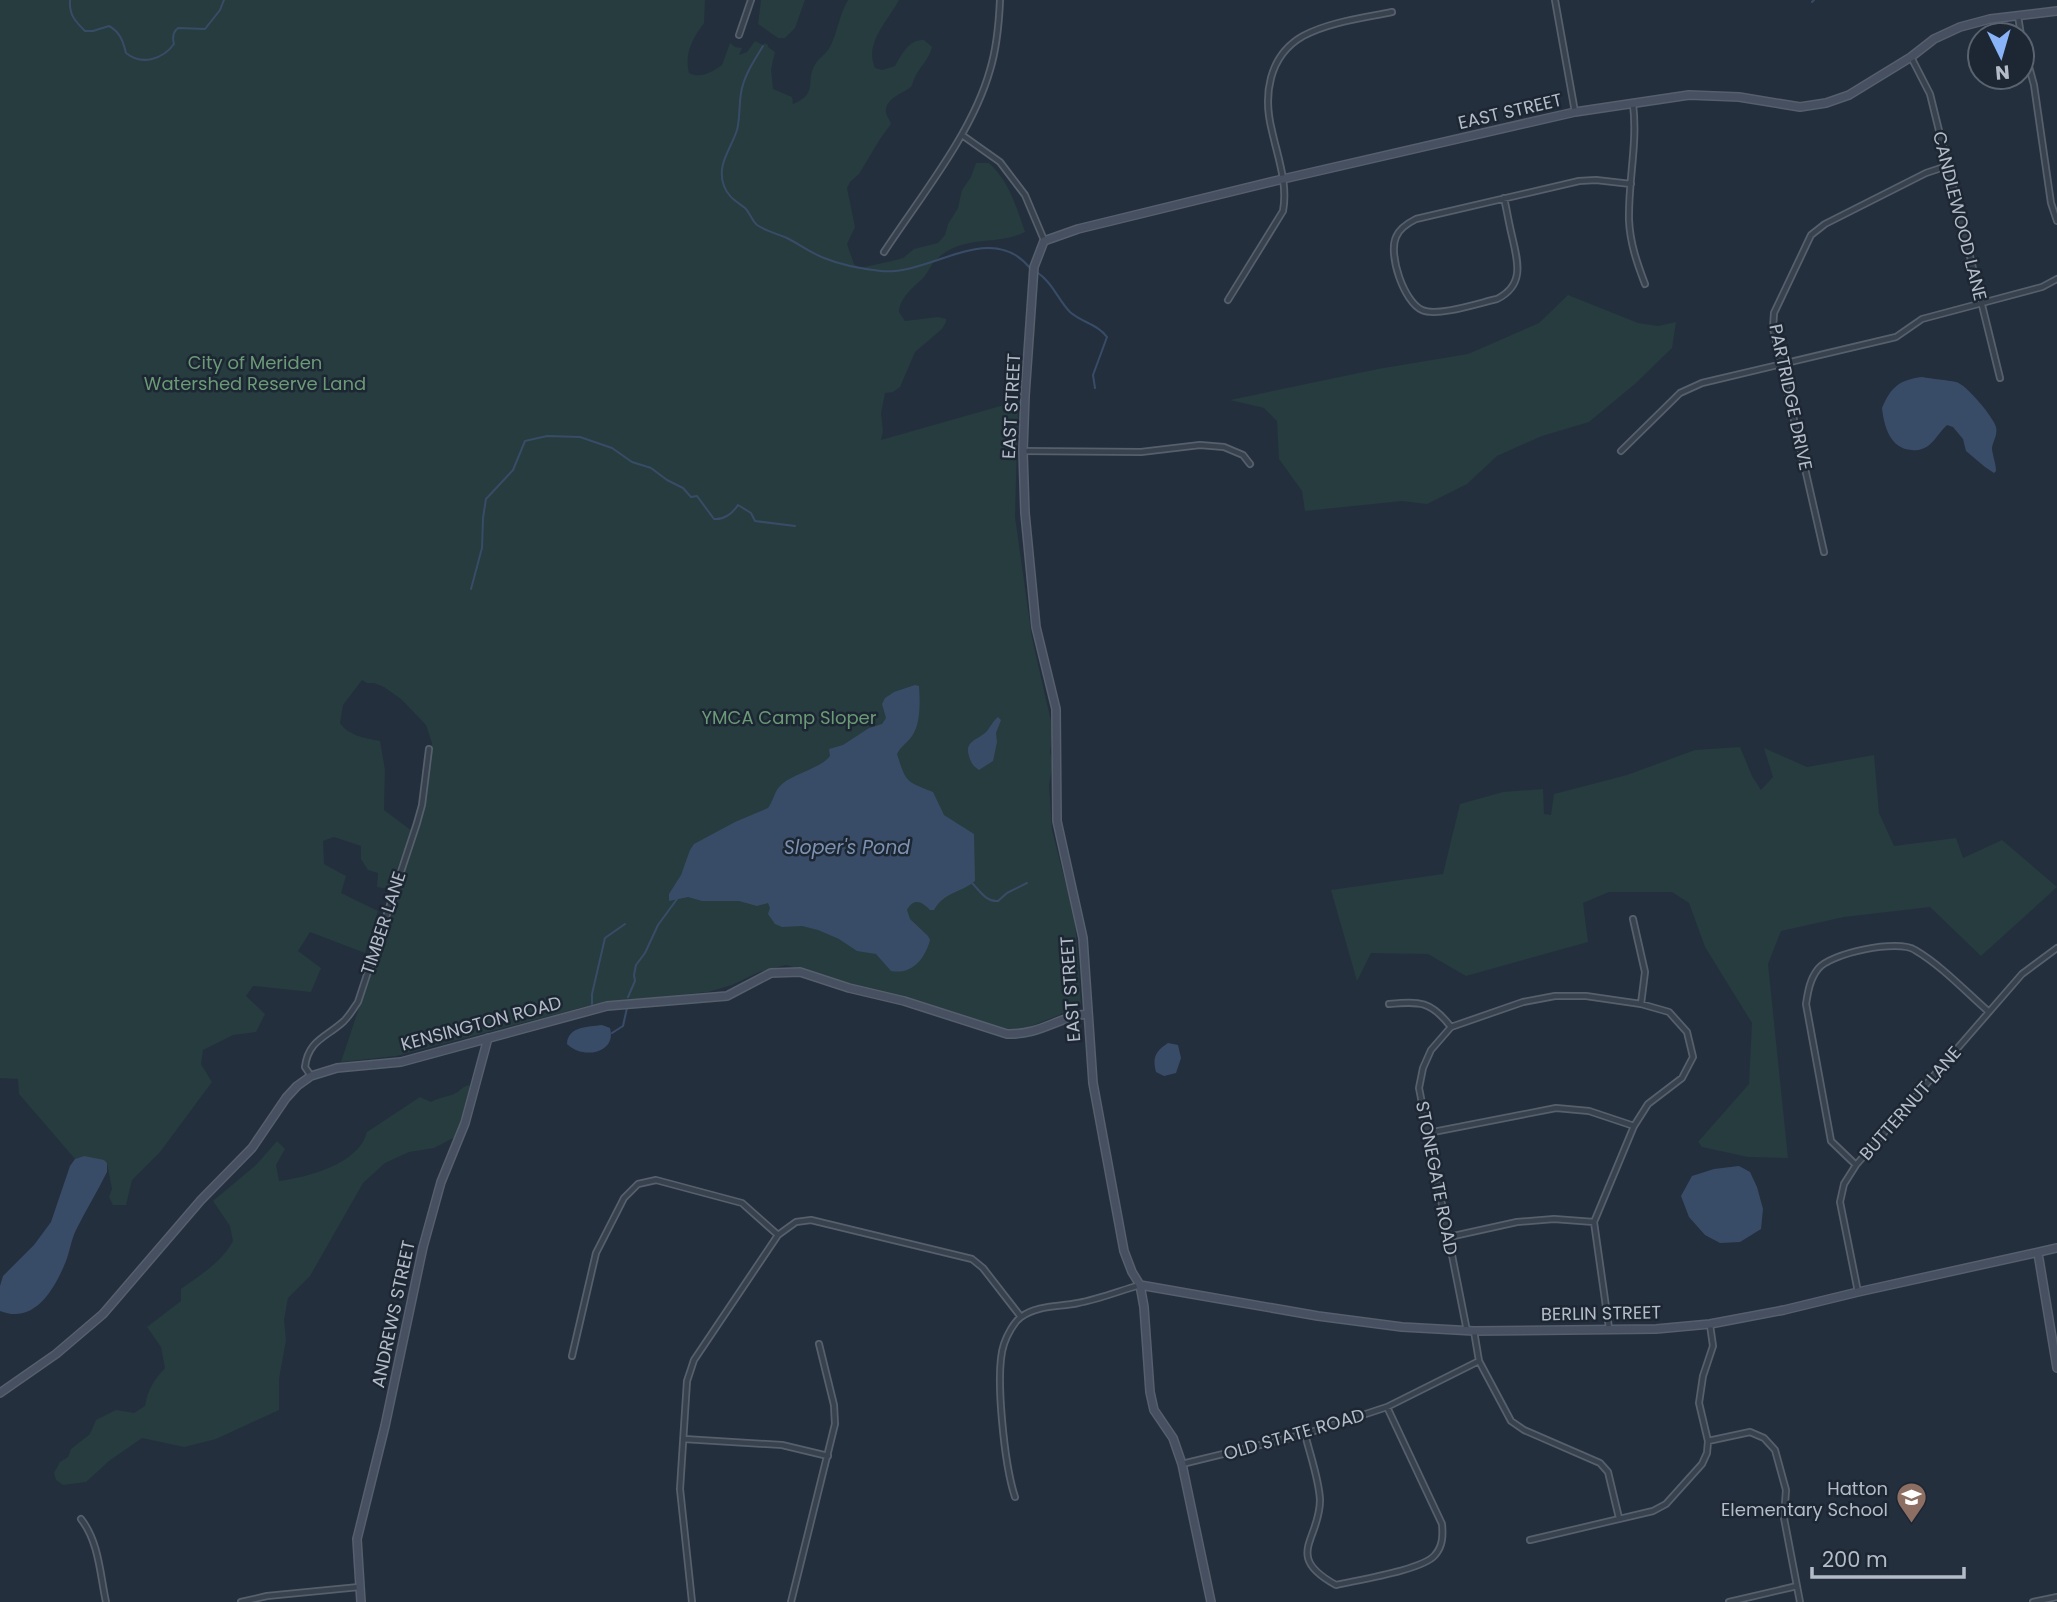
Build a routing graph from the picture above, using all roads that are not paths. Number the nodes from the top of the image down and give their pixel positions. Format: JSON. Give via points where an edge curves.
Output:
{"nodes":[{"id":1,"x":751,"y":0,"type":"edge"},
{"id":2,"x":1000,"y":0,"type":"edge"},
{"id":3,"x":1555,"y":0,"type":"edge"},
{"id":4,"x":2057,"y":11,"type":"edge"},
{"id":5,"x":1392,"y":12,"type":"dead end"},
{"id":6,"x":2018,"y":16,"type":"junction"},
{"id":7,"x":2019,"y":21,"type":"edge"},
{"id":8,"x":739,"y":35,"type":"dead end"},
{"id":9,"x":1911,"y":57,"type":"junction"},
{"id":10,"x":2035,"y":91,"type":"edge"},
{"id":11,"x":1633,"y":104,"type":"junction"},
{"id":12,"x":1575,"y":112,"type":"junction"},
{"id":13,"x":962,"y":135,"type":"junction"},
{"id":14,"x":1947,"y":166,"type":"junction"},
{"id":15,"x":1283,"y":179,"type":"junction"},
{"id":16,"x":1632,"y":184,"type":"junction"},
{"id":17,"x":1504,"y":198,"type":"junction"},
{"id":18,"x":2057,"y":221,"type":"edge"},
{"id":19,"x":1044,"y":241,"type":"junction"},
{"id":20,"x":884,"y":252,"type":"dead end"},
{"id":21,"x":2057,"y":279,"type":"edge"},
{"id":22,"x":1645,"y":284,"type":"dead end"},
{"id":23,"x":1228,"y":300,"type":"dead end"},
{"id":24,"x":1982,"y":303,"type":"junction"},
{"id":25,"x":1781,"y":363,"type":"junction"},
{"id":26,"x":2000,"y":378,"type":"dead end"},
{"id":27,"x":1023,"y":451,"type":"junction"},
{"id":28,"x":1621,"y":451,"type":"dead end"},
{"id":29,"x":1250,"y":464,"type":"dead end"},
{"id":30,"x":1825,"y":552,"type":"dead end"},
{"id":31,"x":429,"y":749,"type":"dead end"},
{"id":32,"x":1633,"y":919,"type":"dead end"},
{"id":33,"x":2057,"y":948,"type":"edge"},
{"id":34,"x":1389,"y":1004,"type":"dead end"},
{"id":35,"x":1641,"y":1004,"type":"junction"},
{"id":36,"x":1989,"y":1012,"type":"junction"},
{"id":37,"x":1087,"y":1014,"type":"junction"},
{"id":38,"x":1451,"y":1027,"type":"junction"},
{"id":39,"x":488,"y":1038,"type":"junction"},
{"id":40,"x":311,"y":1076,"type":"junction"},
{"id":41,"x":1634,"y":1126,"type":"junction"},
{"id":42,"x":1428,"y":1133,"type":"junction"},
{"id":43,"x":1856,"y":1165,"type":"junction"},
{"id":44,"x":1594,"y":1222,"type":"junction"},
{"id":45,"x":778,"y":1235,"type":"junction"},
{"id":46,"x":1449,"y":1237,"type":"junction"},
{"id":47,"x":2057,"y":1248,"type":"edge"},
{"id":48,"x":2038,"y":1252,"type":"junction"},
{"id":49,"x":1140,"y":1284,"type":"junction"},
{"id":50,"x":1858,"y":1292,"type":"junction"},
{"id":51,"x":1021,"y":1317,"type":"junction"},
{"id":52,"x":1710,"y":1324,"type":"junction"},
{"id":53,"x":1609,"y":1328,"type":"junction"},
{"id":54,"x":1471,"y":1331,"type":"junction"},
{"id":55,"x":819,"y":1344,"type":"dead end"},
{"id":56,"x":572,"y":1356,"type":"dead end"},
{"id":57,"x":1479,"y":1361,"type":"junction"},
{"id":58,"x":2057,"y":1368,"type":"edge"},
{"id":59,"x":0,"y":1392,"type":"edge"},
{"id":60,"x":1387,"y":1407,"type":"junction"},
{"id":61,"x":1305,"y":1434,"type":"junction"},
{"id":62,"x":684,"y":1439,"type":"junction"},
{"id":63,"x":1708,"y":1441,"type":"junction"},
{"id":64,"x":828,"y":1457,"type":"junction"},
{"id":65,"x":1182,"y":1464,"type":"junction"},
{"id":66,"x":1015,"y":1497,"type":"dead end"},
{"id":67,"x":1619,"y":1518,"type":"junction"},
{"id":68,"x":82,"y":1519,"type":"dead end"},
{"id":69,"x":1530,"y":1540,"type":"dead end"},
{"id":70,"x":1797,"y":1586,"type":"junction"},
{"id":71,"x":359,"y":1587,"type":"junction"},
{"id":72,"x":2057,"y":1597,"type":"edge"},
{"id":73,"x":106,"y":1602,"type":"edge"},
{"id":74,"x":241,"y":1602,"type":"edge"},
{"id":75,"x":361,"y":1602,"type":"edge"},
{"id":76,"x":692,"y":1602,"type":"edge"},
{"id":77,"x":791,"y":1602,"type":"edge"},
{"id":78,"x":1212,"y":1602,"type":"edge"},
{"id":79,"x":1729,"y":1602,"type":"edge"},
{"id":80,"x":1800,"y":1602,"type":"edge"},
{"id":81,"x":2033,"y":1602,"type":"edge"}],
"edges":[{"from":1,"to":8,"type":"street"},
{"from":2,"to":13,"type":"street","via":[[990,69]]},
{"from":3,"to":12,"type":"street"},
{"from":4,"to":6,"type":"street","name":"EAST STREET"},
{"from":5,"to":15,"type":"street","via":[[1324,27],[1302,37],[1284,53],[1271,75],[1267,99]]},
{"from":6,"to":7,"type":"street"},
{"from":6,"to":9,"type":"street","name":"EAST STREET","via":[[1960,27]]},
{"from":9,"to":11,"type":"street","name":"EAST STREET","via":[[1849,95],[1826,103],[1800,107],[1689,95]]},
{"from":9,"to":14,"type":"street","name":"CANDLEWOOD LANE","via":[[1930,94]]},
{"from":10,"to":18,"type":"street"},
{"from":11,"to":12,"type":"street","name":"EAST STREET"},
{"from":11,"to":16,"type":"street"},
{"from":12,"to":15,"type":"street","name":"EAST STREET"},
{"from":13,"to":19,"type":"street","via":[[1000,162],[1025,195]]},
{"from":13,"to":20,"type":"street"},
{"from":14,"to":24,"type":"street","name":"CANDLEWOOD LANE"},
{"from":14,"to":25,"type":"street","name":"PARTRIDGE DRIVE","via":[[1811,235],[1774,313]]},
{"from":15,"to":19,"type":"street","name":"EAST STREET"},
{"from":15,"to":23,"type":"street","via":[[1283,211]]},
{"from":16,"to":17,"type":"street","via":[[1588,180]]},
{"from":16,"to":22,"type":"street","via":[[1629,221]]},
{"from":17,"to":17,"type":"street","via":[[1416,219],[1401,229],[1393,253],[1414,304],[1422,310],[1439,311],[1506,294],[1518,271]]},
{"from":19,"to":27,"type":"street","name":"EAST STREET","via":[[1034,267]]},
{"from":21,"to":24,"type":"street"},
{"from":24,"to":25,"type":"street","via":[[1922,319],[1896,337]]},
{"from":24,"to":26,"type":"street","name":"CANDLEWOOD LANE"},
{"from":25,"to":28,"type":"street","via":[[1680,393]]},
{"from":25,"to":30,"type":"street","name":"PARTRIDGE DRIVE"},
{"from":27,"to":29,"type":"street","via":[[1141,452],[1200,444],[1224,447],[1243,455]]},
{"from":27,"to":37,"type":"street","name":"EAST STREET","via":[[1036,627],[1056,709],[1057,821],[1083,937]]},
{"from":31,"to":40,"type":"street","name":"TIMBER LANE","via":[[417,823],[358,1002],[347,1018],[308,1052],[305,1067]]},
{"from":32,"to":35,"type":"street","via":[[1645,972]]},
{"from":33,"to":36,"type":"street","name":"BUTTERNUT LANE","via":[[2022,974]]},
{"from":34,"to":38,"type":"street","via":[[1416,1001],[1439,1012]]},
{"from":35,"to":38,"type":"street","via":[[1555,996]]},
{"from":35,"to":41,"type":"street","via":[[1669,1012],[1688,1032],[1693,1056],[1682,1078],[1648,1104]]},
{"from":36,"to":43,"type":"street","name":"BUTTERNUT LANE"},
{"from":36,"to":43,"type":"street","via":[[1912,948],[1850,952],[1820,966],[1809,985],[1806,1004],[1831,1141]]},
{"from":37,"to":39,"type":"street","name":"KENSINGTON ROAD","via":[[1040,1030],[1007,1034],[800,972],[771,973],[727,996],[607,1006]]},
{"from":37,"to":49,"type":"street","name":"EAST STREET","via":[[1093,1083],[1124,1251]]},
{"from":38,"to":42,"type":"street","name":"STONEGATE ROAD","via":[[1431,1050],[1423,1068],[1419,1088]]},
{"from":39,"to":40,"type":"street","name":"KENSINGTON ROAD","via":[[401,1062],[337,1068]]},
{"from":39,"to":71,"type":"street","name":"ANDREWS STREET","via":[[465,1123],[422,1247],[357,1539]]},
{"from":40,"to":59,"type":"street","name":"KENSINGTON ROAD","via":[[286,1098],[252,1148],[103,1314],[56,1354]]},
{"from":41,"to":42,"type":"street","via":[[1589,1111],[1556,1108]]},
{"from":41,"to":44,"type":"street"},
{"from":42,"to":46,"type":"street","name":"STONEGATE ROAD"},
{"from":43,"to":50,"type":"street","name":"BUTTERNUT LANE","via":[[1840,1202]]},
{"from":44,"to":46,"type":"street","via":[[1517,1222]]},
{"from":44,"to":53,"type":"street"},
{"from":45,"to":51,"type":"street","via":[[796,1222],[811,1220],[972,1259]]},
{"from":45,"to":56,"type":"street","via":[[742,1203],[656,1180],[638,1184],[624,1198],[596,1253]]},
{"from":45,"to":62,"type":"street","via":[[694,1360],[687,1381]]},
{"from":46,"to":54,"type":"street","name":"STONEGATE ROAD"},
{"from":47,"to":48,"type":"street","name":"BERLIN STREET"},
{"from":48,"to":50,"type":"street","name":"BERLIN STREET"},
{"from":48,"to":58,"type":"street"},
{"from":49,"to":51,"type":"street"},
{"from":49,"to":54,"type":"street","name":"BERLIN STREET","via":[[1318,1316]]},
{"from":49,"to":65,"type":"street","name":"EAST STREET","via":[[1154,1410],[1173,1438]]},
{"from":50,"to":52,"type":"street","name":"BERLIN STREET"},
{"from":51,"to":66,"type":"street","via":[[1004,1345],[1001,1368],[1002,1428]]},
{"from":52,"to":53,"type":"street","name":"BERLIN STREET"},
{"from":52,"to":63,"type":"street","via":[[1713,1346],[1699,1403]]},
{"from":53,"to":54,"type":"street","name":"BERLIN STREET"},
{"from":54,"to":57,"type":"street","name":"STONEGATE ROAD"},
{"from":55,"to":64,"type":"street","via":[[834,1405]]},
{"from":57,"to":60,"type":"street","name":"OLD STATE ROAD"},
{"from":57,"to":67,"type":"street","name":"STONEGATE ROAD","via":[[1511,1421],[1600,1463],[1608,1472]]},
{"from":60,"to":61,"type":"street","name":"OLD STATE ROAD"},
{"from":60,"to":61,"type":"street","via":[[1442,1524],[1444,1539],[1435,1556],[1420,1566],[1336,1585],[1309,1563],[1307,1548],[1320,1497]]},
{"from":61,"to":65,"type":"street","name":"OLD STATE ROAD"},
{"from":62,"to":64,"type":"street","via":[[782,1445]]},
{"from":62,"to":76,"type":"street","via":[[680,1489]]},
{"from":63,"to":67,"type":"street","via":[[1702,1464],[1666,1504]]},
{"from":63,"to":70,"type":"street","via":[[1750,1432],[1775,1450],[1786,1490],[1784,1518]]},
{"from":64,"to":77,"type":"street"},
{"from":65,"to":78,"type":"street","name":"EAST STREET"},
{"from":67,"to":69,"type":"street"},
{"from":68,"to":73,"type":"street","via":[[94,1540]]},
{"from":70,"to":79,"type":"street"},
{"from":70,"to":80,"type":"street"},
{"from":71,"to":74,"type":"street"},
{"from":71,"to":75,"type":"street","name":"ANDREWS STREET"},
{"from":72,"to":81,"type":"street"}]}
